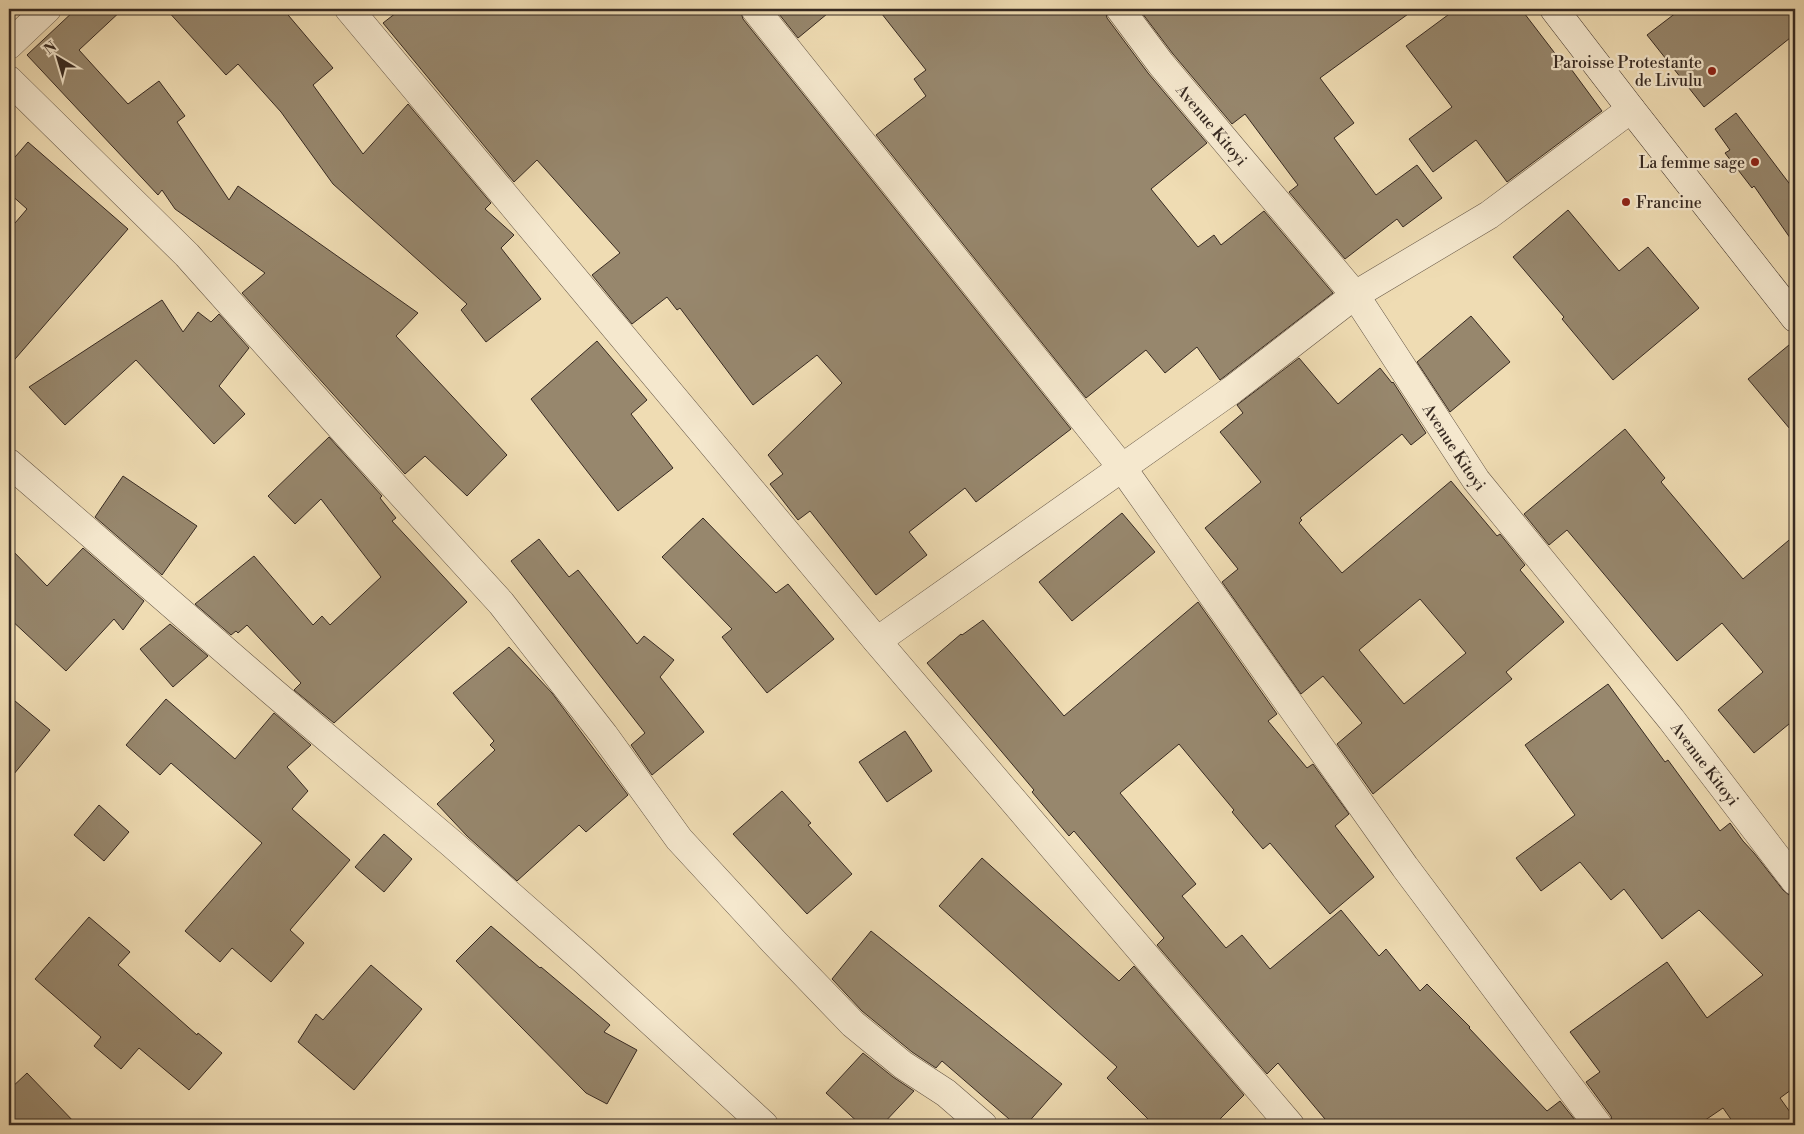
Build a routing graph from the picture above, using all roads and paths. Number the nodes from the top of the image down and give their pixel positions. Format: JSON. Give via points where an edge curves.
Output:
{"nodes":[{"id":1,"x":47,"y":9,"type":"edge"},
{"id":2,"x":349,"y":9,"type":"edge"},
{"id":3,"x":755,"y":9,"type":"edge"},
{"id":4,"x":1120,"y":9,"type":"edge"},
{"id":5,"x":1554,"y":9,"type":"edge"},
{"id":6,"x":9,"y":46,"type":"edge"},
{"id":7,"x":9,"y":80,"type":"edge"},
{"id":8,"x":1631,"y":110,"type":"junction"},
{"id":9,"x":1356,"y":295,"type":"junction"},
{"id":10,"x":1795,"y":318,"type":"edge"},
{"id":11,"x":9,"y":463,"type":"edge"},
{"id":12,"x":1123,"y":468,"type":"junction"},
{"id":13,"x":877,"y":641,"type":"junction"},
{"id":14,"x":1795,"y":881,"type":"edge"},
{"id":15,"x":764,"y":1125,"type":"edge"},
{"id":16,"x":983,"y":1125,"type":"edge"},
{"id":17,"x":1290,"y":1125,"type":"edge"},
{"id":18,"x":1598,"y":1125,"type":"edge"}],
"edges":[{"from":1,"to":6,"type":"street"},
{"from":2,"to":13,"type":"street"},
{"from":3,"to":12,"type":"street"},
{"from":4,"to":9,"type":"street","name":"Avenue Kitoyi","via":[[1162,64]]},
{"from":5,"to":8,"type":"street"},
{"from":7,"to":16,"type":"street","via":[[187,255],[501,603],[604,735],[679,840],[774,942],[852,1024],[903,1065],[946,1092]]},
{"from":8,"to":9,"type":"street","via":[[1489,215]]},
{"from":8,"to":10,"type":"street"},
{"from":9,"to":12,"type":"street"},
{"from":9,"to":14,"type":"street","name":"Avenue Kitoyi","via":[[1476,480],[1671,719]]},
{"from":11,"to":15,"type":"street","via":[[459,850]]},
{"from":12,"to":13,"type":"street"},
{"from":12,"to":18,"type":"street","via":[[1405,868]]},
{"from":13,"to":17,"type":"street"}]}
